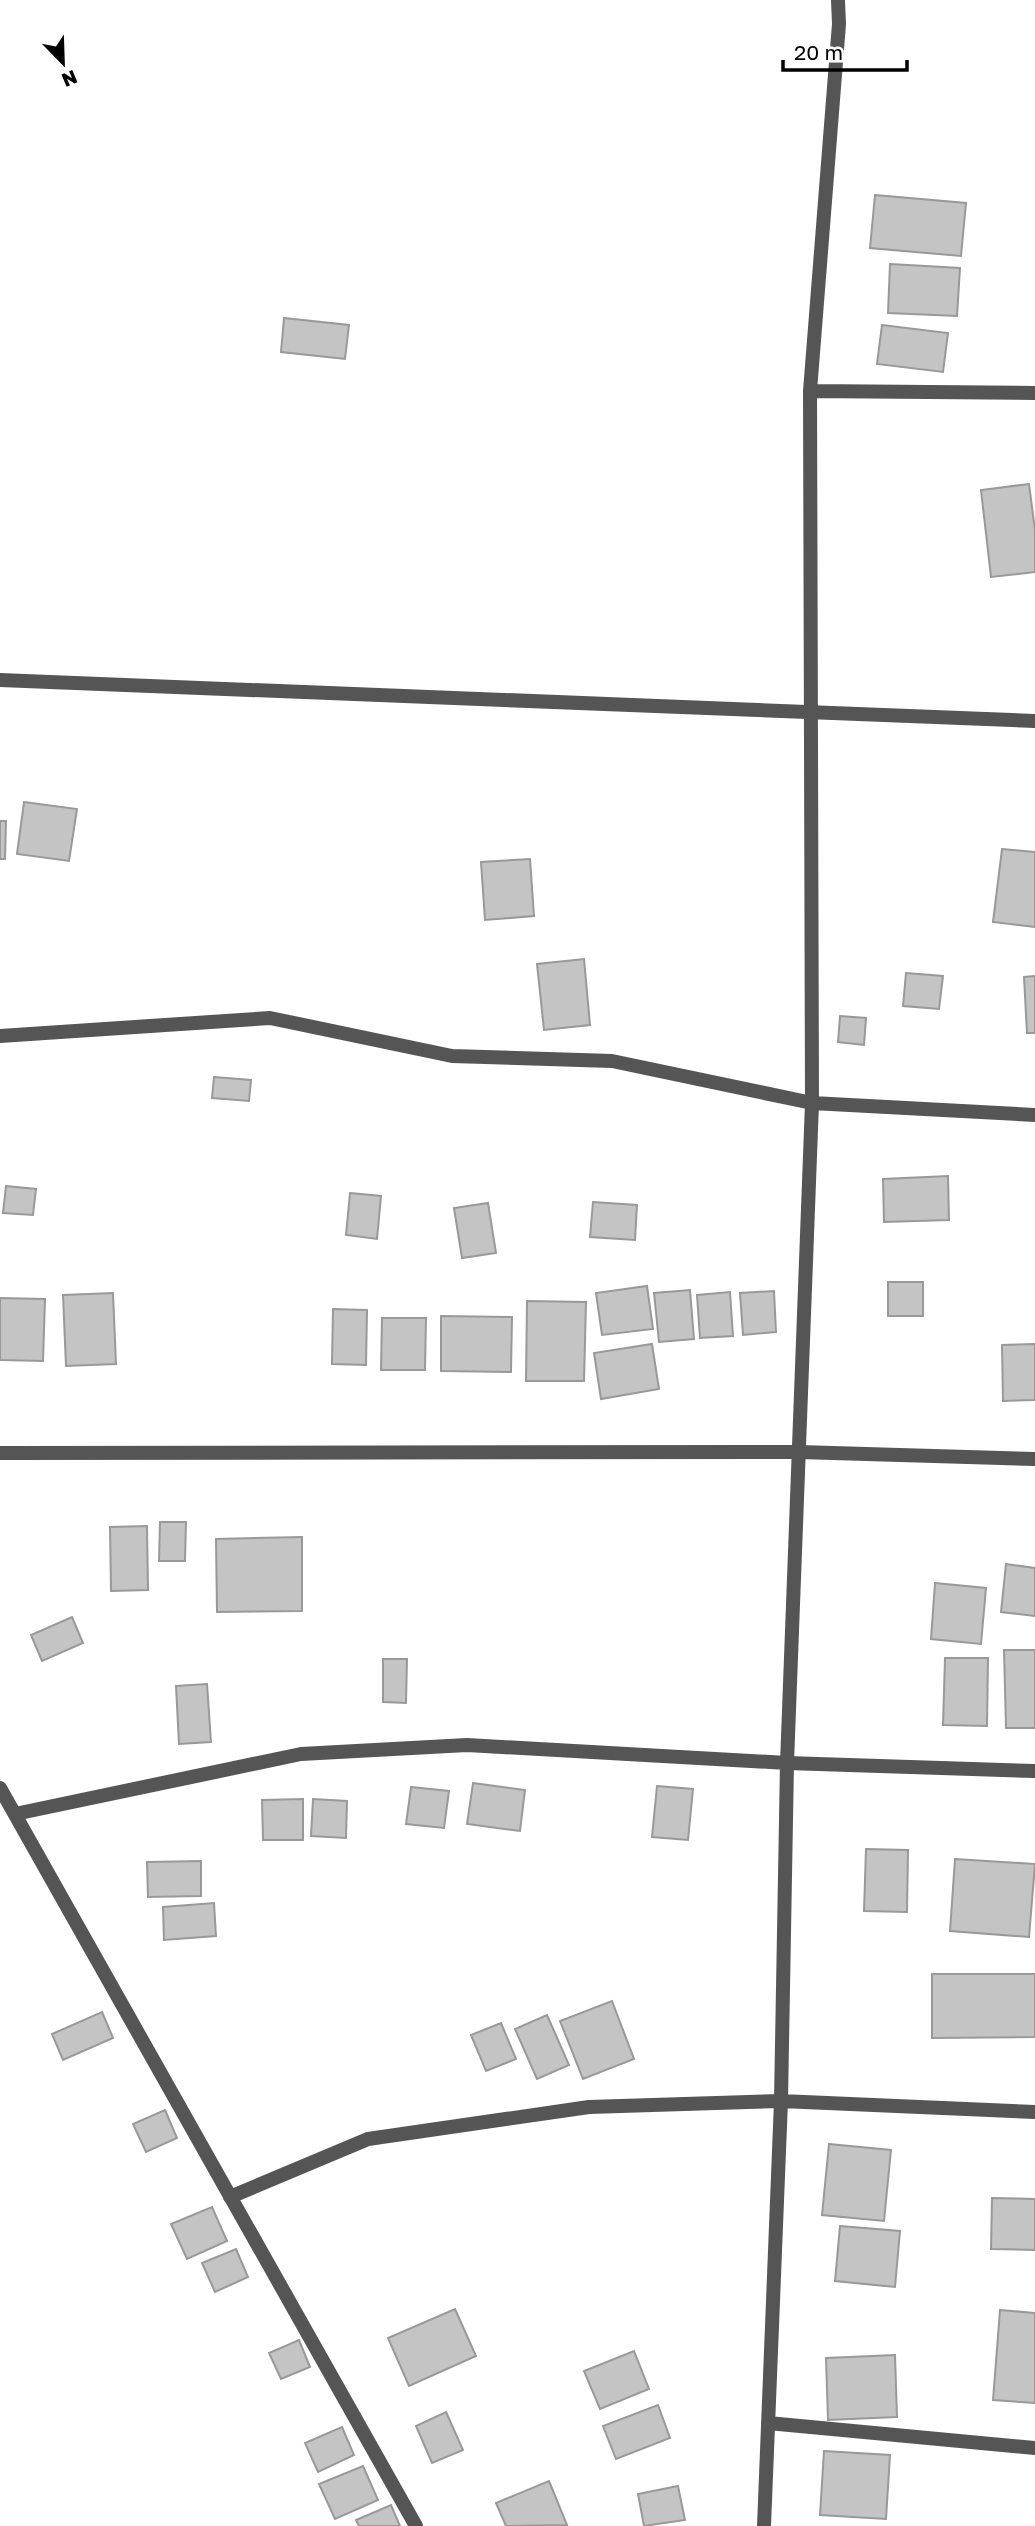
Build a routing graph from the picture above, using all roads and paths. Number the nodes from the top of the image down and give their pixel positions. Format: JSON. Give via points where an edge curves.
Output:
{"nodes":[{"id":1,"x":838,"y":0,"type":"edge"},
{"id":2,"x":810,"y":391,"type":"junction"},
{"id":3,"x":1035,"y":393,"type":"edge"},
{"id":4,"x":0,"y":680,"type":"edge"},
{"id":5,"x":810,"y":714,"type":"junction"},
{"id":6,"x":1035,"y":721,"type":"edge"},
{"id":7,"x":0,"y":1036,"type":"edge"},
{"id":8,"x":812,"y":1103,"type":"junction"},
{"id":9,"x":1035,"y":1115,"type":"edge"},
{"id":10,"x":799,"y":1452,"type":"junction"},
{"id":11,"x":0,"y":1453,"type":"edge"},
{"id":12,"x":1035,"y":1459,"type":"edge"},
{"id":13,"x":787,"y":1763,"type":"junction"},
{"id":14,"x":1035,"y":1771,"type":"edge"},
{"id":15,"x":0,"y":1788,"type":"edge"},
{"id":16,"x":15,"y":1814,"type":"junction"},
{"id":17,"x":780,"y":2101,"type":"junction"},
{"id":18,"x":1035,"y":2112,"type":"edge"},
{"id":19,"x":230,"y":2197,"type":"junction"},
{"id":20,"x":768,"y":2423,"type":"junction"},
{"id":21,"x":1035,"y":2448,"type":"edge"},
{"id":22,"x":416,"y":2526,"type":"edge"},
{"id":23,"x":764,"y":2526,"type":"edge"}],
"edges":[{"from":1,"to":2,"type":"street"},
{"from":2,"to":3,"type":"street"},
{"from":2,"to":5,"type":"street"},
{"from":4,"to":5,"type":"street"},
{"from":5,"to":6,"type":"street"},
{"from":5,"to":8,"type":"street"},
{"from":7,"to":8,"type":"street","via":[[270,1018],[452,1056],[612,1061]]},
{"from":8,"to":9,"type":"street"},
{"from":8,"to":10,"type":"street"},
{"from":10,"to":11,"type":"street"},
{"from":10,"to":12,"type":"street"},
{"from":10,"to":13,"type":"street"},
{"from":13,"to":14,"type":"street"},
{"from":13,"to":16,"type":"street","via":[[467,1745],[301,1754]]},
{"from":13,"to":17,"type":"street"},
{"from":15,"to":16,"type":"street"},
{"from":16,"to":19,"type":"street"},
{"from":17,"to":18,"type":"street"},
{"from":17,"to":19,"type":"street","via":[[589,2107],[368,2139]]},
{"from":17,"to":20,"type":"street"},
{"from":19,"to":22,"type":"street"},
{"from":20,"to":21,"type":"street"},
{"from":20,"to":23,"type":"street"}]}
